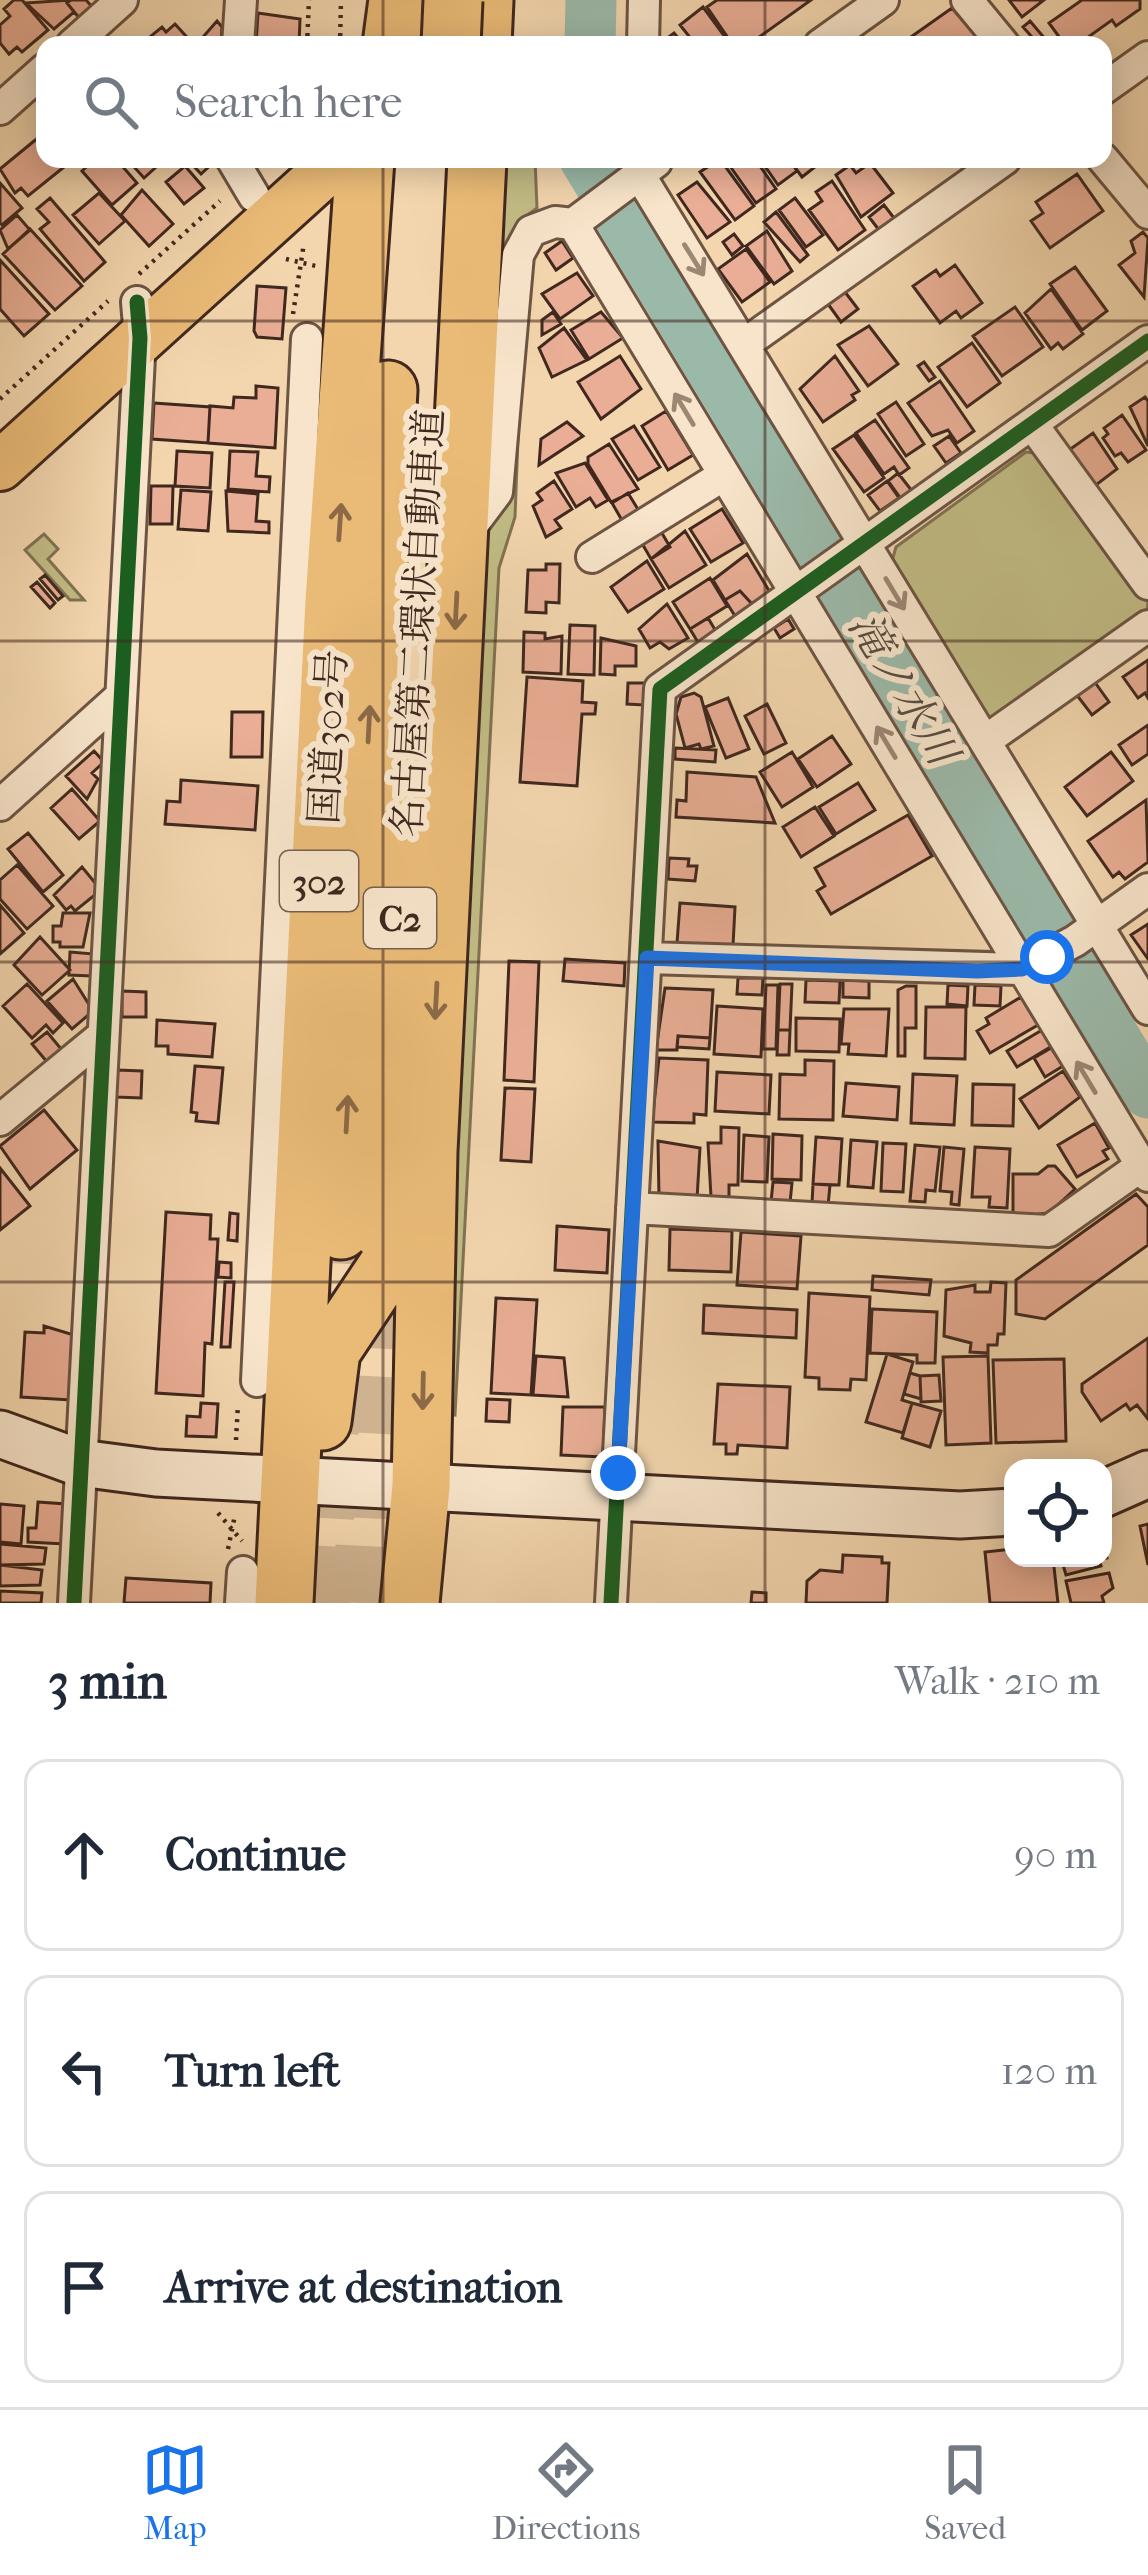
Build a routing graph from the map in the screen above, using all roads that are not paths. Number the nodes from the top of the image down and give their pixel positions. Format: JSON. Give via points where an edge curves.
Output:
{"nodes":[{"id":1,"x":122,"y":0,"type":"edge"},
{"id":2,"x":241,"y":0,"type":"edge"},
{"id":3,"x":398,"y":0,"type":"edge"},
{"id":4,"x":408,"y":0,"type":"edge"},
{"id":5,"x":644,"y":0,"type":"edge"},
{"id":6,"x":883,"y":0,"type":"edge"},
{"id":7,"x":967,"y":0,"type":"edge"},
{"id":8,"x":476,"y":21,"type":"edge"},
{"id":9,"x":82,"y":36,"type":"edge"},
{"id":10,"x":239,"y":36,"type":"edge"},
{"id":11,"x":393,"y":36,"type":"edge"},
{"id":12,"x":406,"y":36,"type":"edge"},
{"id":13,"x":444,"y":36,"type":"edge"},
{"id":14,"x":643,"y":36,"type":"edge"},
{"id":15,"x":833,"y":36,"type":"edge"},
{"id":16,"x":997,"y":36,"type":"edge"},
{"id":17,"x":1148,"y":57,"type":"edge"},
{"id":18,"x":36,"y":77,"type":"edge"},
{"id":19,"x":1112,"y":83,"type":"edge"},
{"id":20,"x":0,"y":109,"type":"edge"},
{"id":21,"x":328,"y":168,"type":"edge"},
{"id":22,"x":365,"y":168,"type":"edge"},
{"id":23,"x":399,"y":168,"type":"edge"},
{"id":24,"x":442,"y":168,"type":"edge"},
{"id":25,"x":477,"y":168,"type":"edge"},
{"id":26,"x":992,"y":168,"type":"edge"},
{"id":27,"x":1110,"y":168,"type":"edge"},
{"id":28,"x":640,"y":170,"type":"edge"},
{"id":29,"x":243,"y":178,"type":"edge"},
{"id":30,"x":1148,"y":213,"type":"edge"},
{"id":31,"x":584,"y":215,"type":"junction"},
{"id":32,"x":138,"y":320,"type":"junction"},
{"id":33,"x":307,"y":340,"type":"dead end"},
{"id":34,"x":1148,"y":341,"type":"edge"},
{"id":35,"x":746,"y":343,"type":"junction"},
{"id":36,"x":0,"y":422,"type":"edge"},
{"id":37,"x":1033,"y":424,"type":"junction"},
{"id":38,"x":0,"y":466,"type":"edge"},
{"id":39,"x":724,"y":476,"type":"junction"},
{"id":40,"x":460,"y":542,"type":"junction"},
{"id":41,"x":855,"y":549,"type":"junction"},
{"id":42,"x":592,"y":557,"type":"dead end"},
{"id":43,"x":807,"y":584,"type":"junction"},
{"id":44,"x":1148,"y":584,"type":"edge"},
{"id":45,"x":356,"y":607,"type":"junction"},
{"id":46,"x":1148,"y":626,"type":"edge"},
{"id":47,"x":120,"y":697,"type":"junction"},
{"id":48,"x":985,"y":741,"type":"junction"},
{"id":49,"x":0,"y":805,"type":"edge"},
{"id":50,"x":1148,"y":889,"type":"edge"},
{"id":51,"x":1086,"y":933,"type":"junction"},
{"id":52,"x":647,"y":958,"type":"junction"},
{"id":53,"x":1034,"y":963,"type":"junction"},
{"id":54,"x":1148,"y":1009,"type":"edge"},
{"id":55,"x":102,"y":1036,"type":"junction"},
{"id":56,"x":0,"y":1120,"type":"edge"},
{"id":57,"x":428,"y":1151,"type":"junction"},
{"id":58,"x":1145,"y":1171,"type":"edge"},
{"id":59,"x":632,"y":1208,"type":"junction"},
{"id":60,"x":321,"y":1234,"type":"junction"},
{"id":61,"x":257,"y":1381,"type":"dead end"},
{"id":62,"x":0,"y":1433,"type":"edge"},
{"id":63,"x":80,"y":1463,"type":"junction"},
{"id":64,"x":1148,"y":1474,"type":"edge"},
{"id":65,"x":286,"y":1484,"type":"junction"},
{"id":66,"x":421,"y":1486,"type":"junction"},
{"id":67,"x":1112,"y":1490,"type":"edge"},
{"id":68,"x":617,"y":1496,"type":"junction"},
{"id":69,"x":1004,"y":1513,"type":"edge"},
{"id":70,"x":256,"y":1593,"type":"edge"},
{"id":71,"x":74,"y":1603,"type":"edge"},
{"id":72,"x":372,"y":1603,"type":"edge"},
{"id":73,"x":410,"y":1603,"type":"edge"},
{"id":74,"x":611,"y":1603,"type":"edge"}],
"edges":[{"from":1,"to":9,"type":"street"},
{"from":2,"to":10,"type":"street"},
{"from":3,"to":11,"type":"highway"},
{"from":4,"to":12,"type":"highway"},
{"from":5,"to":14,"type":"street"},
{"from":6,"to":15,"type":"street"},
{"from":7,"to":16,"type":"street"},
{"from":8,"to":13,"type":"main road"},
{"from":17,"to":19,"type":"street"},
{"from":18,"to":20,"type":"street"},
{"from":21,"to":32,"type":"main road"},
{"from":45,"to":22,"type":"highway","name":"国道302号","one_way":true},
{"from":23,"to":45,"type":"highway","name":"名古屋第二環状自動車道","number":"C2"},
{"from":24,"to":45,"type":"highway","name":"名古屋第二環状自動車道","number":"C2"},
{"from":25,"to":40,"type":"highway"},
{"from":26,"to":35,"type":"street"},
{"from":27,"to":30,"type":"street"},
{"from":28,"to":31,"type":"street"},
{"from":28,"to":35,"type":"street","one_way":true},
{"from":29,"to":32,"type":"main road"},
{"from":39,"to":31,"type":"street","one_way":true},
{"from":31,"to":40,"type":"street","via":[[524,238],[497,492]]},
{"from":32,"to":36,"type":"main road"},
{"from":32,"to":38,"type":"main road"},
{"from":32,"to":47,"type":"street"},
{"from":33,"to":45,"type":"street"},
{"from":34,"to":37,"type":"street"},
{"from":35,"to":41,"type":"street"},
{"from":37,"to":41,"type":"street"},
{"from":37,"to":44,"type":"street"},
{"from":39,"to":42,"type":"street"},
{"from":39,"to":43,"type":"street"},
{"from":40,"to":57,"type":"highway","one_way":true},
{"from":41,"to":43,"type":"street"},
{"from":41,"to":48,"type":"street","one_way":true},
{"from":43,"to":52,"type":"street","via":[[660,689]]},
{"from":53,"to":43,"type":"street","one_way":true},
{"from":45,"to":60,"type":"highway","name":"名古屋第二環状自動車道","number":"C2"},
{"from":45,"to":60,"type":"street"},
{"from":46,"to":48,"type":"street"},
{"from":47,"to":49,"type":"street"},
{"from":47,"to":55,"type":"street"},
{"from":48,"to":51,"type":"street"},
{"from":50,"to":51,"type":"street"},
{"from":51,"to":53,"type":"street"},
{"from":51,"to":54,"type":"street"},
{"from":52,"to":53,"type":"street"},
{"from":52,"to":59,"type":"street"},
{"from":58,"to":53,"type":"street","one_way":true},
{"from":55,"to":56,"type":"street"},
{"from":55,"to":63,"type":"street"},
{"from":57,"to":65,"type":"highway","via":[[399,1250],[331,1352],[321,1437]]},
{"from":57,"to":66,"type":"highway","one_way":true},
{"from":58,"to":59,"type":"street","via":[[1049,1231]]},
{"from":59,"to":68,"type":"street"},
{"from":60,"to":61,"type":"street"},
{"from":60,"to":65,"type":"highway"},
{"from":62,"to":63,"type":"street"},
{"from":63,"to":65,"type":"street"},
{"from":63,"to":71,"type":"street"},
{"from":64,"to":67,"type":"street"},
{"from":65,"to":66,"type":"street"},
{"from":65,"to":70,"type":"highway"},
{"from":66,"to":68,"type":"street"},
{"from":66,"to":72,"type":"highway","via":[[392,1514]]},
{"from":66,"to":73,"type":"highway"},
{"from":68,"to":69,"type":"street"},
{"from":68,"to":74,"type":"street"}]}
